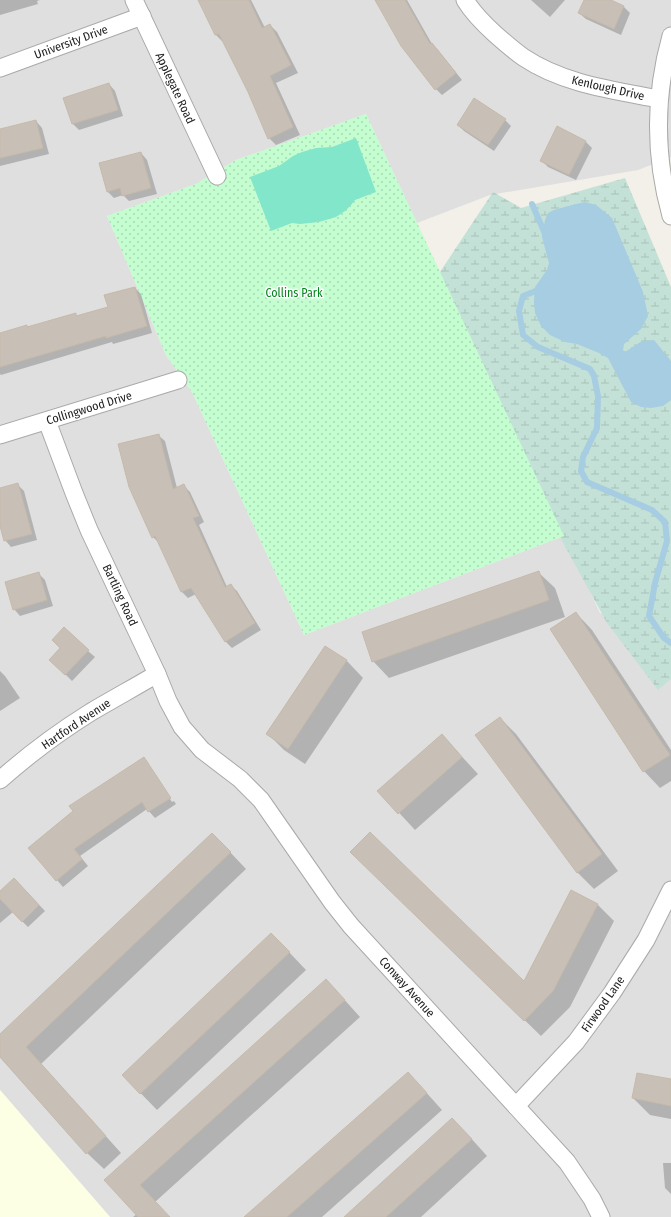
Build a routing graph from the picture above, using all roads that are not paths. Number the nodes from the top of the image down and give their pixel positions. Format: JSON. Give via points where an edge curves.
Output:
{"nodes":[{"id":1,"x":134,"y":0,"type":"edge"},
{"id":2,"x":465,"y":0,"type":"edge"},
{"id":3,"x":142,"y":16,"type":"junction"},
{"id":4,"x":671,"y":36,"type":"edge"},
{"id":5,"x":0,"y":68,"type":"edge"},
{"id":6,"x":659,"y":99,"type":"junction"},
{"id":7,"x":217,"y":176,"type":"dead end"},
{"id":8,"x":671,"y":216,"type":"edge"},
{"id":9,"x":178,"y":380,"type":"dead end"},
{"id":10,"x":48,"y":421,"type":"junction"},
{"id":11,"x":0,"y":435,"type":"edge"},
{"id":12,"x":157,"y":674,"type":"junction"},
{"id":13,"x":212,"y":758,"type":"joint"},
{"id":14,"x":0,"y":780,"type":"edge"},
{"id":15,"x":671,"y":890,"type":"edge"},
{"id":16,"x":516,"y":1106,"type":"junction"},
{"id":17,"x":601,"y":1217,"type":"edge"}],
"edges":[{"from":1,"to":3,"type":"street","name":"Applegate Road"},
{"from":2,"to":6,"type":"street","name":"Kenlough Drive","via":[[480,20],[510,48],[539,67],[588,85]]},
{"from":3,"to":5,"type":"street","name":"University Drive"},
{"from":3,"to":7,"type":"street","name":"Applegate Road"},
{"from":4,"to":6,"type":"street","via":[[664,61]]},
{"from":6,"to":8,"type":"street","via":[[659,156]]},
{"from":9,"to":10,"type":"street","name":"Collingwood Drive"},
{"from":10,"to":11,"type":"street","name":"Collingwood Drive"},
{"from":10,"to":12,"type":"street","name":"Bartling Road","via":[[89,530]]},
{"from":12,"to":13,"type":"street","name":"Bartling Road","via":[[182,727]]},
{"from":12,"to":14,"type":"street","name":"Hartford Avenue","via":[[65,729]]},
{"from":13,"to":16,"type":"street","name":"Conway Avenue","via":[[240,779],[260,800],[351,926]]},
{"from":15,"to":16,"type":"street","name":"Firwood Lane","via":[[646,940],[612,993],[576,1042]]},
{"from":16,"to":17,"type":"street","name":"Conway Avenue","via":[[567,1162]]}]}
